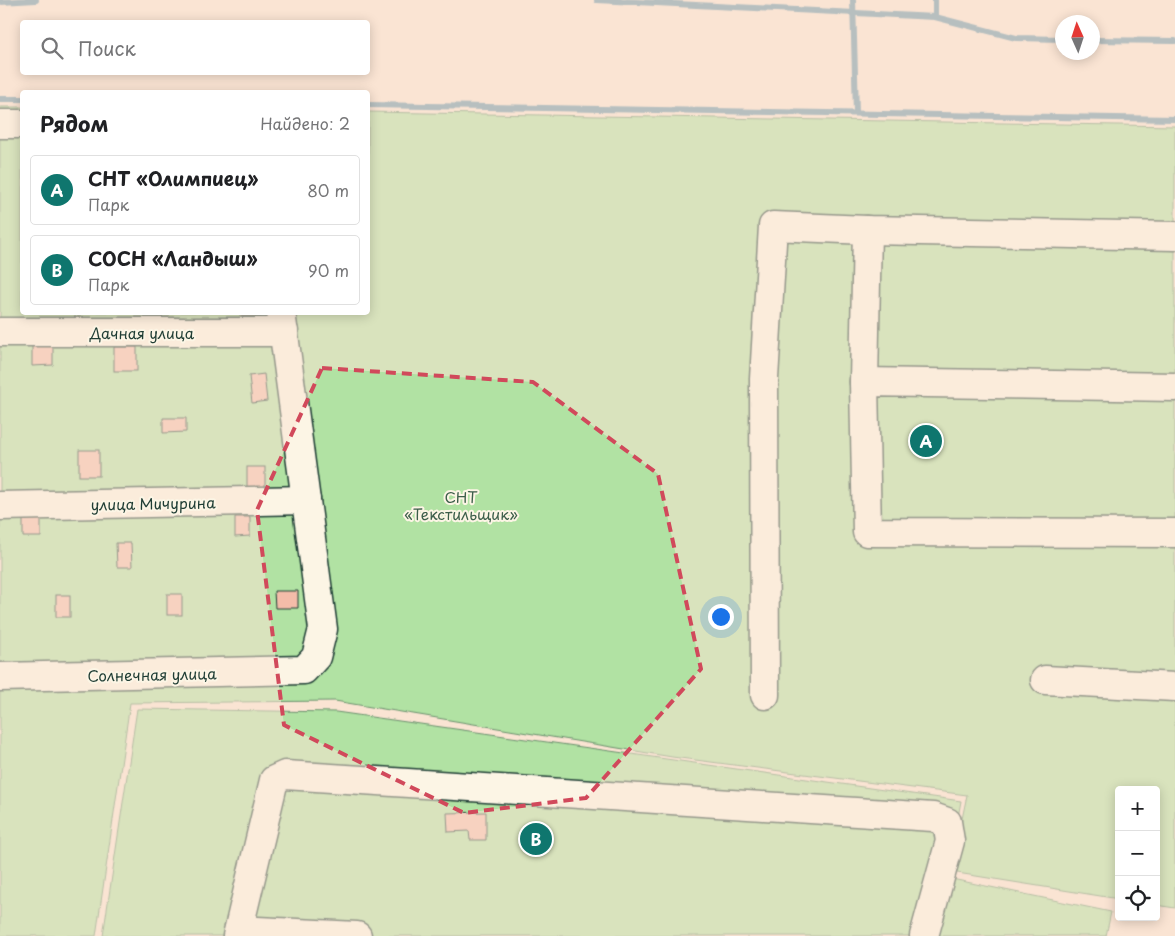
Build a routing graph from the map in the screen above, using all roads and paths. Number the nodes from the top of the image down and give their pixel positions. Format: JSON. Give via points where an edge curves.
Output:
{"nodes":[{"id":1,"x":0,"y":124,"type":"edge"},
{"id":2,"x":20,"y":124,"type":"edge"},
{"id":3,"x":867,"y":230,"type":"junction"},
{"id":4,"x":1175,"y":236,"type":"edge"},
{"id":5,"x":283,"y":322,"type":"edge"},
{"id":6,"x":0,"y":332,"type":"edge"},
{"id":7,"x":864,"y":382,"type":"junction"},
{"id":8,"x":1175,"y":386,"type":"edge"},
{"id":9,"x":306,"y":500,"type":"junction"},
{"id":10,"x":0,"y":506,"type":"edge"},
{"id":11,"x":1175,"y":533,"type":"edge"},
{"id":12,"x":0,"y":678,"type":"edge"},
{"id":13,"x":1045,"y":680,"type":"dead end"},
{"id":14,"x":1175,"y":687,"type":"edge"},
{"id":15,"x":765,"y":695,"type":"dead end"},
{"id":16,"x":238,"y":933,"type":"edge"},
{"id":17,"x":357,"y":936,"type":"edge"},
{"id":18,"x":924,"y":936,"type":"edge"}],
"edges":[{"from":1,"to":2,"type":"street"},
{"from":3,"to":4,"type":"street"},
{"from":3,"to":7,"type":"street"},
{"from":3,"to":15,"type":"street","via":[[773,226],[764,379]]},
{"from":5,"to":6,"type":"street","name":"Дачная улица"},
{"from":5,"to":9,"type":"street"},
{"from":7,"to":8,"type":"street"},
{"from":7,"to":11,"type":"street","via":[[867,532]]},
{"from":9,"to":10,"type":"street","name":"улица Мичурина"},
{"from":9,"to":12,"type":"street","name":"Солнечная улица","via":[[323,629],[316,657],[304,670]]},
{"from":13,"to":14,"type":"street"},
{"from":16,"to":17,"type":"street"},
{"from":16,"to":18,"type":"street","via":[[274,780],[285,775],[933,817],[947,822],[950,841]]}]}
